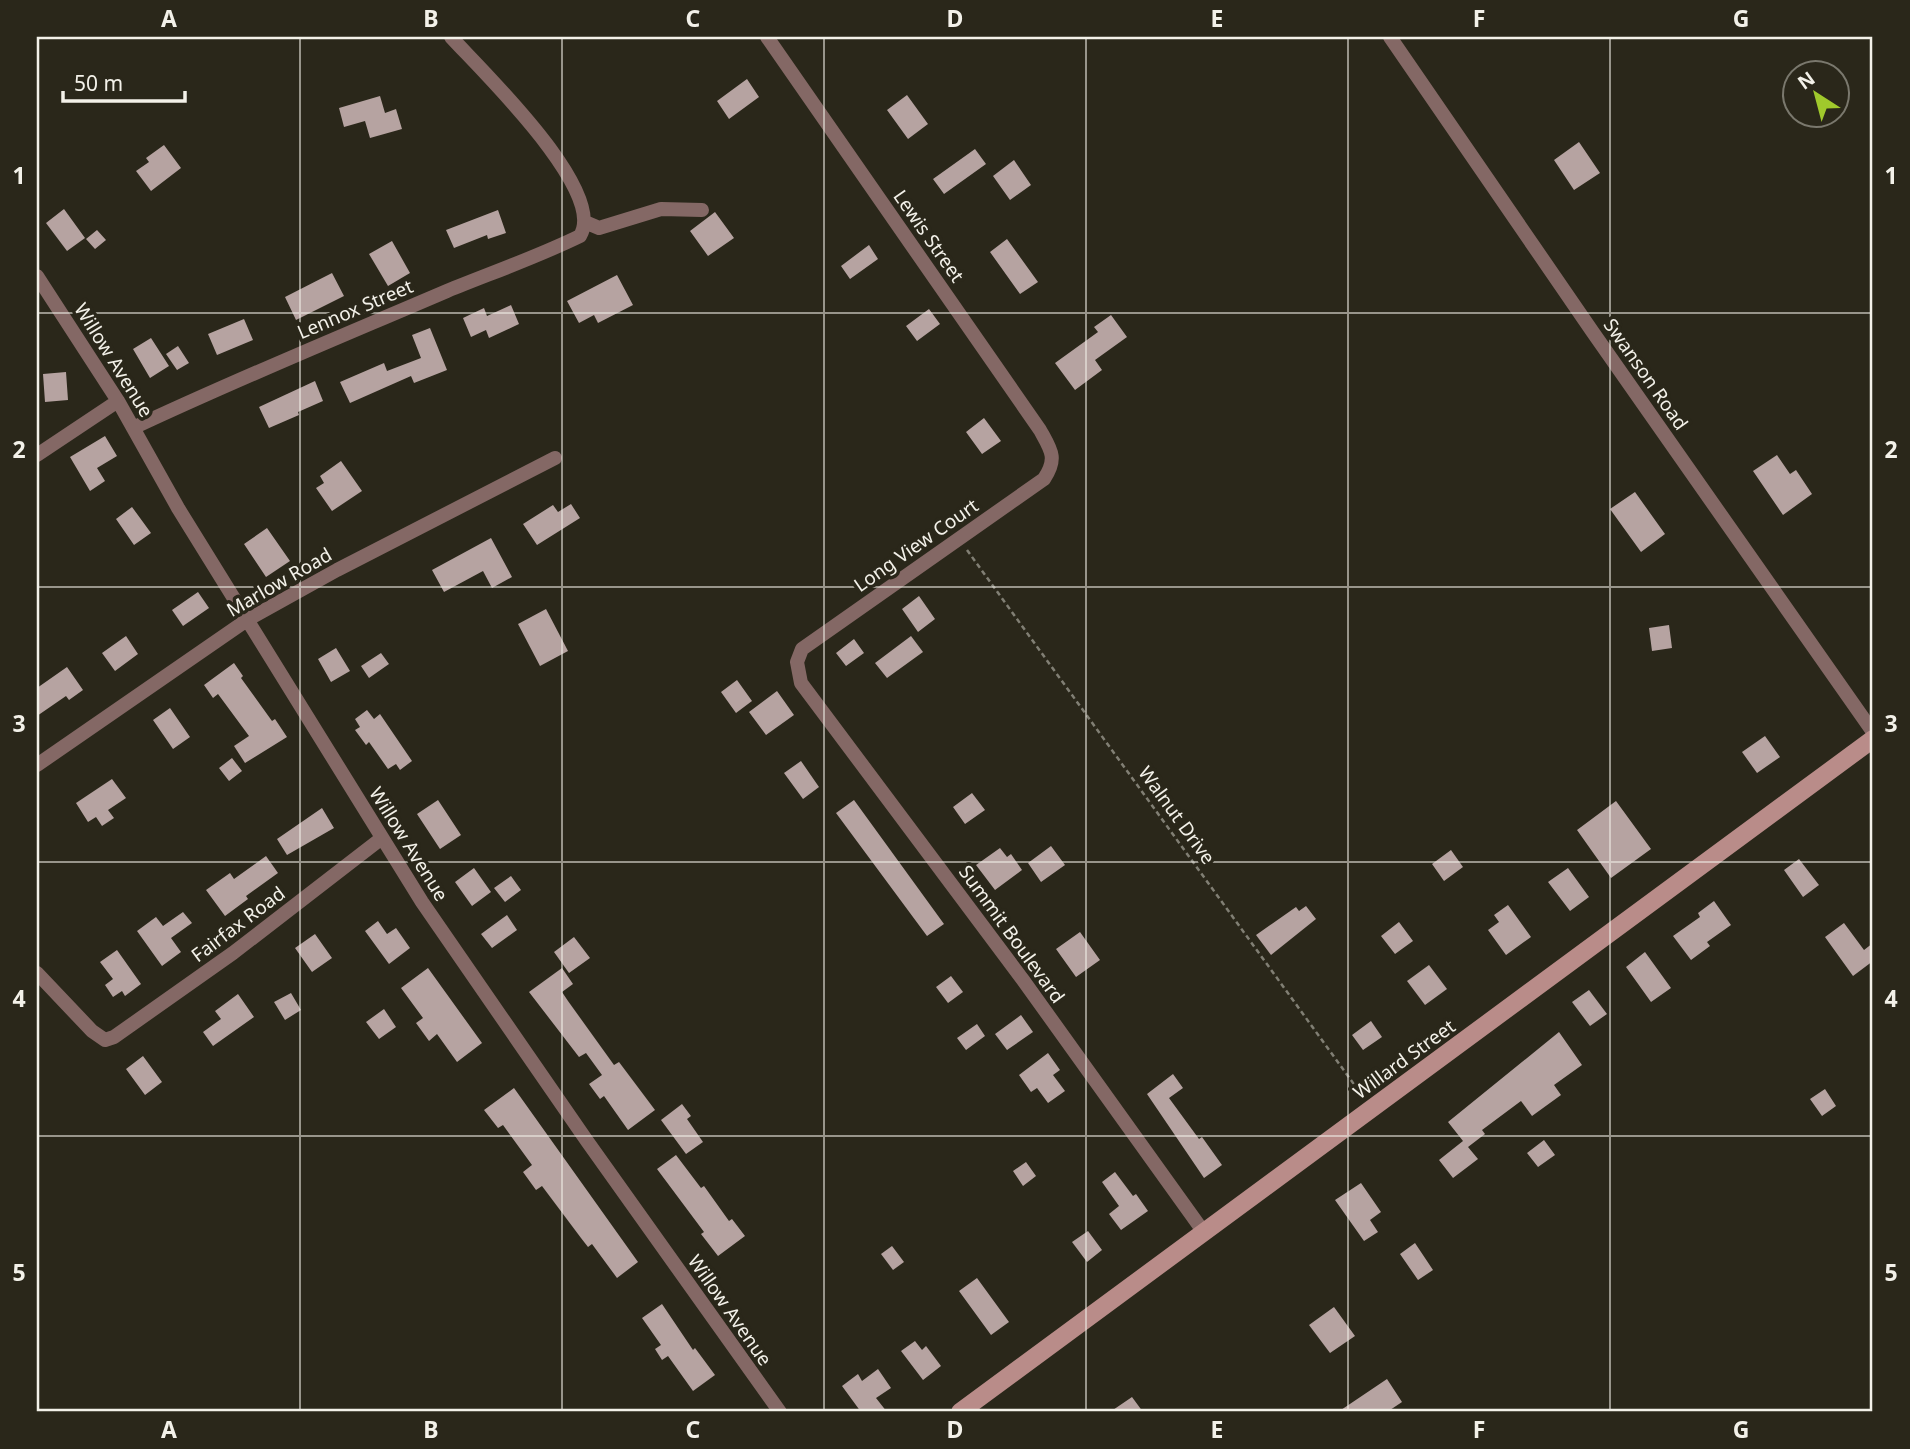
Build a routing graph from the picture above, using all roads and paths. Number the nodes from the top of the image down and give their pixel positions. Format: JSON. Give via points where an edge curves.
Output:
{"nodes":[{"id":1,"x":451,"y":37,"type":"edge"},
{"id":2,"x":767,"y":37,"type":"edge"},
{"id":3,"x":1390,"y":37,"type":"edge"},
{"id":4,"x":702,"y":210,"type":"dead end"},
{"id":5,"x":585,"y":222,"type":"junction"},
{"id":6,"x":37,"y":276,"type":"edge"},
{"id":7,"x":118,"y":401,"type":"junction"},
{"id":8,"x":133,"y":428,"type":"junction"},
{"id":9,"x":37,"y":455,"type":"edge"},
{"id":10,"x":555,"y":458,"type":"dead end"},
{"id":11,"x":1053,"y":461,"type":"joint"},
{"id":12,"x":959,"y":538,"type":"junction"},
{"id":13,"x":247,"y":620,"type":"junction"},
{"id":14,"x":798,"y":658,"type":"joint"},
{"id":15,"x":1873,"y":732,"type":"edge"},
{"id":16,"x":1873,"y":739,"type":"edge"},
{"id":17,"x":37,"y":765,"type":"edge"},
{"id":18,"x":382,"y":838,"type":"junction"},
{"id":19,"x":37,"y":973,"type":"edge"},
{"id":20,"x":1372,"y":1108,"type":"junction"},
{"id":21,"x":1203,"y":1231,"type":"junction"},
{"id":22,"x":780,"y":1412,"type":"edge"},
{"id":23,"x":960,"y":1412,"type":"edge"}],
"edges":[{"from":1,"to":5,"type":"street","via":[[561,162],[581,202]]},
{"from":2,"to":11,"type":"street","name":"Lewis Street","via":[[1040,430]]},
{"from":3,"to":15,"type":"street","name":"Swanson Road"},
{"from":4,"to":5,"type":"street","via":[[661,209],[599,228]]},
{"from":5,"to":8,"type":"street","name":"Lennox Street","via":[[580,236],[559,246]]},
{"from":6,"to":7,"type":"street","name":"Willow Avenue"},
{"from":7,"to":8,"type":"street","name":"Willow Avenue"},
{"from":7,"to":9,"type":"street"},
{"from":8,"to":13,"type":"street","name":"Willow Avenue"},
{"from":10,"to":13,"type":"street","name":"Marlow Road"},
{"from":11,"to":12,"type":"street","name":"Long View Court","via":[[1044,479]]},
{"from":12,"to":14,"type":"street","name":"Long View Court","via":[[802,649]]},
{"from":12,"to":20,"type":"path","name":"Walnut Drive"},
{"from":13,"to":17,"type":"street","name":"Marlow Road"},
{"from":13,"to":18,"type":"street","name":"Willow Avenue"},
{"from":14,"to":21,"type":"street","name":"Summit Boulevard","via":[[801,683]]},
{"from":16,"to":20,"type":"street","name":"Willard Street"},
{"from":18,"to":19,"type":"street","name":"Fairfax Road","via":[[233,953],[114,1037],[105,1040],[92,1031]]},
{"from":18,"to":22,"type":"street","name":"Willow Avenue","via":[[556,1096]]},
{"from":20,"to":21,"type":"street","name":"Willard Street"},
{"from":21,"to":23,"type":"street","name":"Willard Street"}]}
